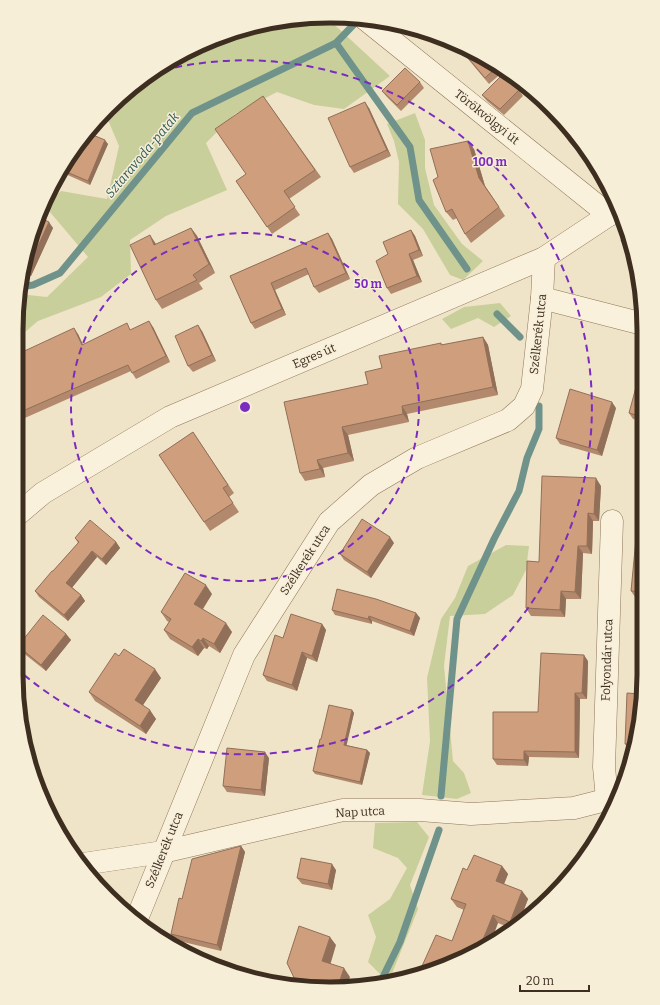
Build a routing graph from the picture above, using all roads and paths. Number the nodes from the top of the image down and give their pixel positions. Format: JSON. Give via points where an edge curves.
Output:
{"nodes":[{"id":1,"x":376,"y":27,"type":"edge"},
{"id":2,"x":613,"y":212,"type":"edge"},
{"id":3,"x":544,"y":258,"type":"junction"},
{"id":4,"x":542,"y":298,"type":"junction"},
{"id":5,"x":637,"y":322,"type":"edge"},
{"id":6,"x":23,"y":510,"type":"edge"},
{"id":7,"x":612,"y":521,"type":"dead end"},
{"id":8,"x":612,"y":797,"type":"edge"},
{"id":9,"x":612,"y":798,"type":"edge"},
{"id":10,"x":163,"y":852,"type":"junction"},
{"id":11,"x":87,"y":863,"type":"edge"},
{"id":12,"x":138,"y":915,"type":"edge"}],
"edges":[{"from":1,"to":2,"type":"street","name":"Törökvölgyi út"},
{"from":2,"to":3,"type":"street","name":"Egres út"},
{"from":3,"to":4,"type":"street","name":"Szélkerék utca"},
{"from":3,"to":6,"type":"street","name":"Egres út","via":[[170,417],[43,493]]},
{"from":4,"to":5,"type":"street"},
{"from":4,"to":10,"type":"street","name":"Szélkerék utca","via":[[532,389],[524,406],[508,420],[417,458],[371,485],[329,522],[244,655]]},
{"from":7,"to":8,"type":"street","name":"Folyondár utca","via":[[604,767]]},
{"from":9,"to":10,"type":"street","name":"Nap utca","via":[[574,808],[471,814],[420,810],[343,810]]},
{"from":10,"to":11,"type":"street","name":"Nap utca"},
{"from":10,"to":12,"type":"street","name":"Szélkerék utca"}]}
